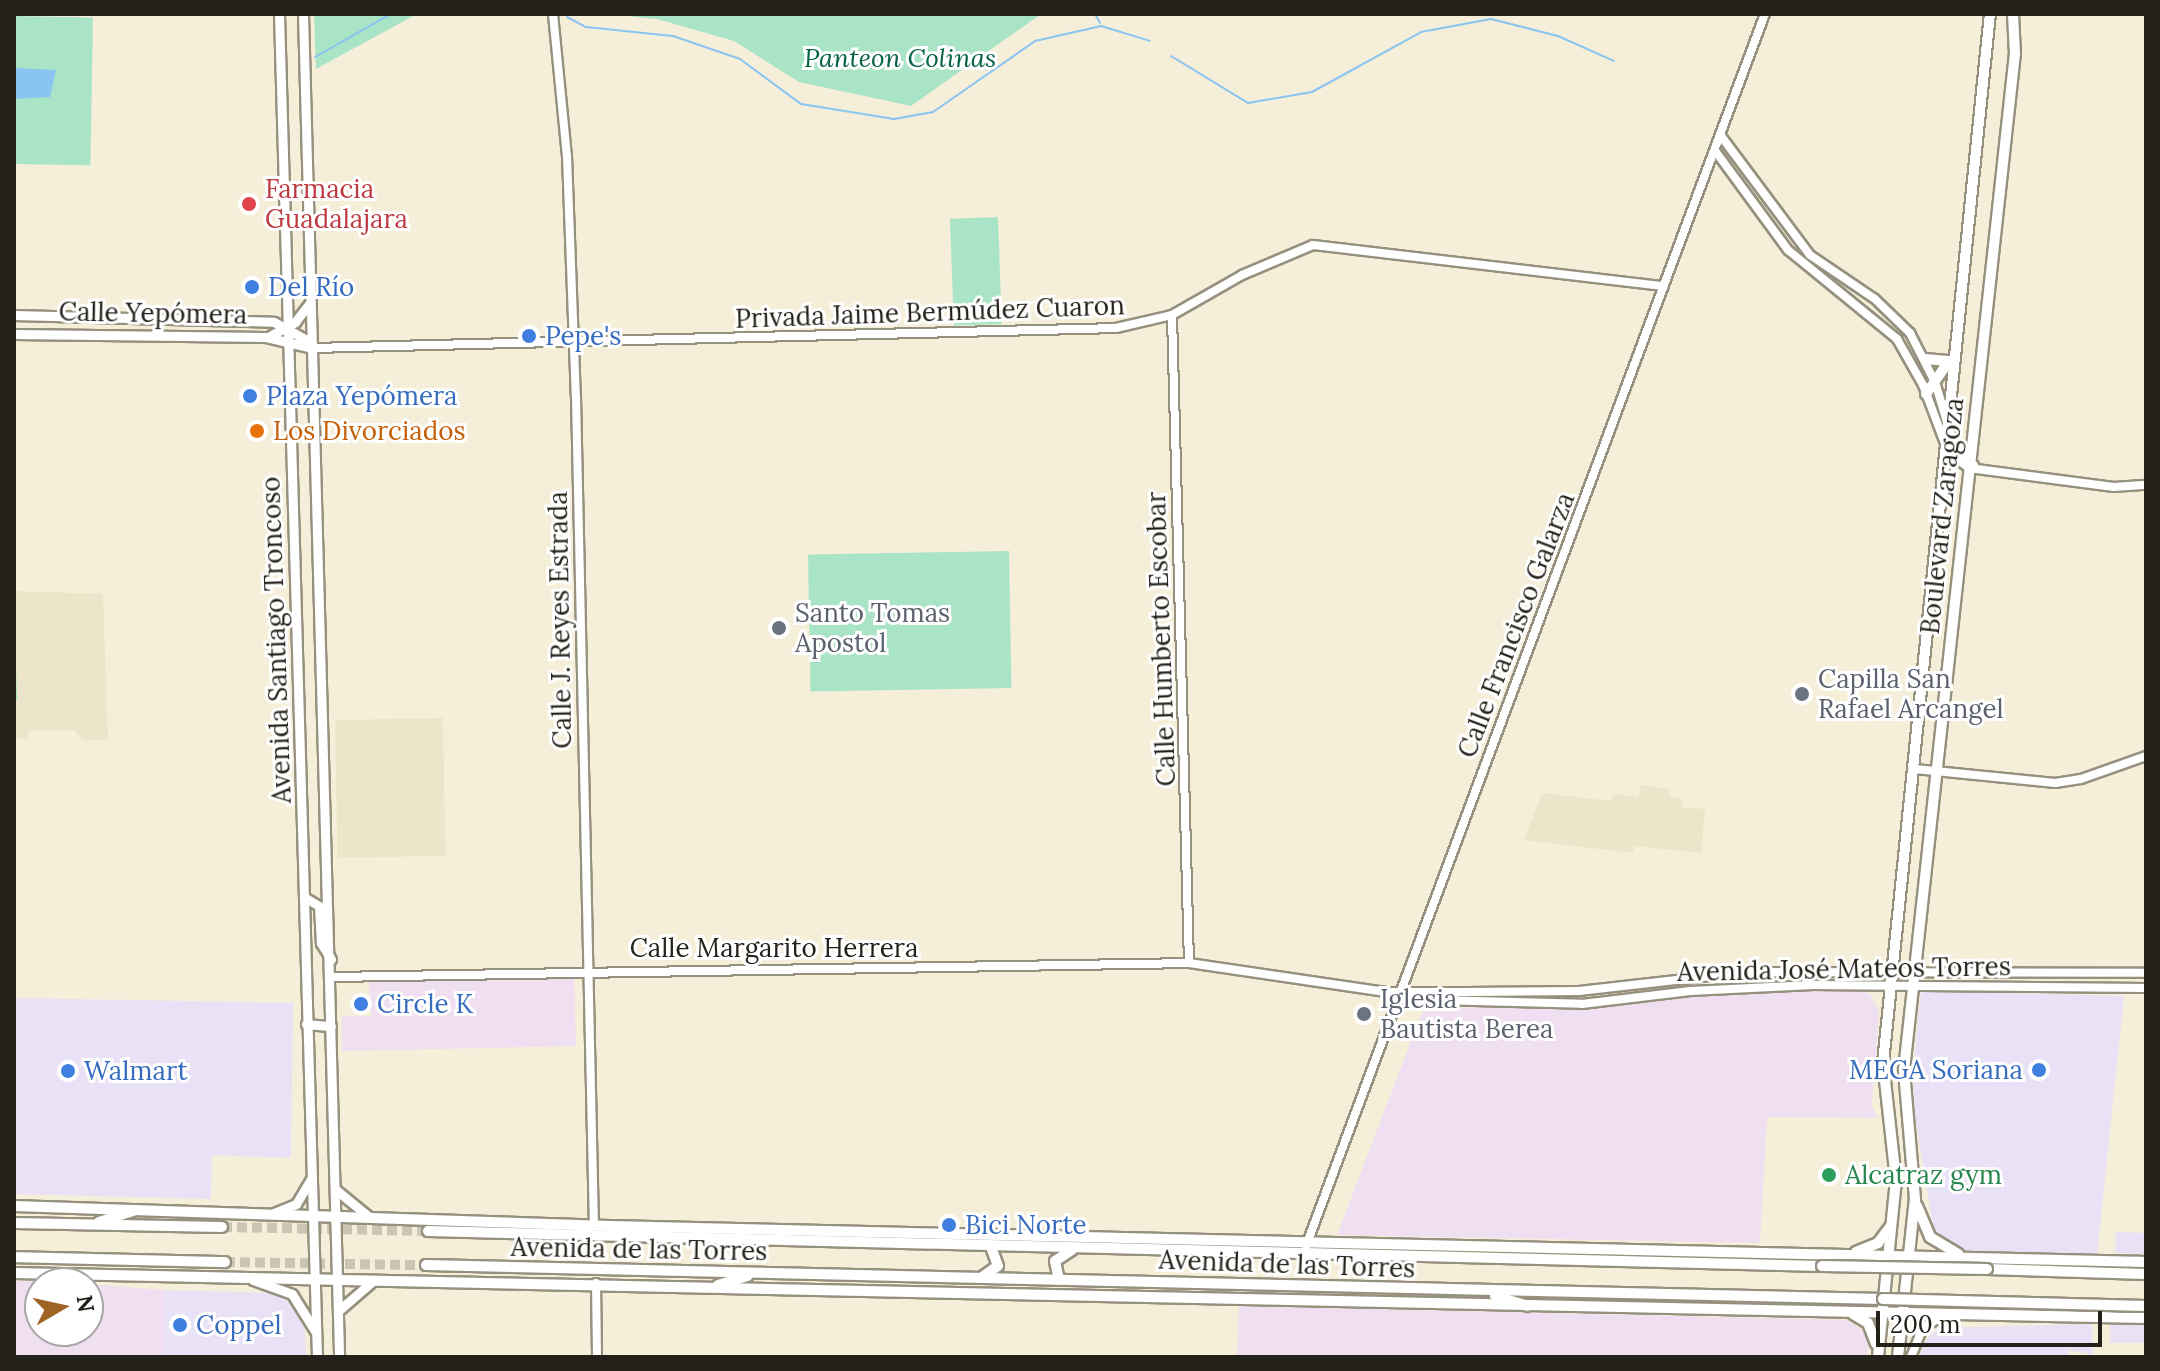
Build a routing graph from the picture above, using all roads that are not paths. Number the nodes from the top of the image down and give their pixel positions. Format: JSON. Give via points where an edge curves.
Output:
{"nodes":[{"id":1,"x":279,"y":14,"type":"edge"},
{"id":2,"x":303,"y":14,"type":"edge"},
{"id":3,"x":553,"y":14,"type":"edge"},
{"id":4,"x":1765,"y":14,"type":"edge"},
{"id":5,"x":1990,"y":14,"type":"edge"},
{"id":6,"x":2013,"y":14,"type":"edge"},
{"id":7,"x":1721,"y":136,"type":"junction"},
{"id":8,"x":1716,"y":152,"type":"junction"},
{"id":9,"x":1664,"y":286,"type":"junction"},
{"id":10,"x":310,"y":303,"type":"junction"},
{"id":11,"x":14,"y":315,"type":"edge"},
{"id":12,"x":1172,"y":315,"type":"junction"},
{"id":13,"x":289,"y":327,"type":"junction"},
{"id":14,"x":14,"y":334,"type":"edge"},
{"id":15,"x":266,"y":337,"type":"junction"},
{"id":16,"x":290,"y":342,"type":"junction"},
{"id":17,"x":574,"y":344,"type":"junction"},
{"id":18,"x":315,"y":346,"type":"junction"},
{"id":19,"x":1958,"y":351,"type":"junction"},
{"id":20,"x":1925,"y":359,"type":"junction"},
{"id":21,"x":1949,"y":361,"type":"junction"},
{"id":22,"x":1935,"y":382,"type":"junction"},
{"id":23,"x":1926,"y":394,"type":"junction"},
{"id":24,"x":1950,"y":436,"type":"junction"},
{"id":25,"x":1949,"y":450,"type":"junction"},
{"id":26,"x":1972,"y":466,"type":"junction"},
{"id":27,"x":2146,"y":485,"type":"edge"},
{"id":28,"x":2146,"y":756,"type":"edge"},
{"id":29,"x":1915,"y":769,"type":"junction"},
{"id":30,"x":1937,"y":772,"type":"junction"},
{"id":31,"x":304,"y":897,"type":"junction"},
{"id":32,"x":331,"y":959,"type":"junction"},
{"id":33,"x":1189,"y":963,"type":"junction"},
{"id":34,"x":589,"y":969,"type":"junction"},
{"id":35,"x":1894,"y":969,"type":"junction"},
{"id":36,"x":1915,"y":970,"type":"junction"},
{"id":37,"x":2146,"y":973,"type":"edge"},
{"id":38,"x":331,"y":977,"type":"junction"},
{"id":39,"x":1892,"y":984,"type":"junction"},
{"id":40,"x":1914,"y":984,"type":"junction"},
{"id":41,"x":2146,"y":988,"type":"edge"},
{"id":42,"x":1404,"y":989,"type":"junction"},
{"id":43,"x":1386,"y":992,"type":"junction"},
{"id":44,"x":1553,"y":992,"type":"junction"},
{"id":45,"x":1399,"y":1001,"type":"junction"},
{"id":46,"x":1552,"y":1004,"type":"junction"},
{"id":47,"x":306,"y":1024,"type":"junction"},
{"id":48,"x":331,"y":1026,"type":"junction"},
{"id":49,"x":314,"y":1170,"type":"junction"},
{"id":50,"x":335,"y":1189,"type":"junction"},
{"id":51,"x":1915,"y":1199,"type":"junction"},
{"id":52,"x":14,"y":1206,"type":"edge"},
{"id":53,"x":135,"y":1210,"type":"junction"},
{"id":54,"x":274,"y":1213,"type":"junction"},
{"id":55,"x":315,"y":1213,"type":"junction"},
{"id":56,"x":335,"y":1214,"type":"junction"},
{"id":57,"x":368,"y":1216,"type":"junction"},
{"id":58,"x":1893,"y":1222,"type":"junction"},
{"id":59,"x":14,"y":1223,"type":"edge"},
{"id":60,"x":91,"y":1225,"type":"junction"},
{"id":61,"x":594,"y":1226,"type":"junction"},
{"id":62,"x":610,"y":1226,"type":"junction"},
{"id":63,"x":222,"y":1227,"type":"tunnel mouth"},
{"id":64,"x":428,"y":1231,"type":"tunnel mouth"},
{"id":65,"x":663,"y":1240,"type":"junction"},
{"id":66,"x":1306,"y":1246,"type":"junction"},
{"id":67,"x":991,"y":1247,"type":"junction"},
{"id":68,"x":1074,"y":1249,"type":"junction"},
{"id":69,"x":1835,"y":1255,"type":"junction"},
{"id":70,"x":1888,"y":1256,"type":"junction"},
{"id":71,"x":14,"y":1257,"type":"edge"},
{"id":72,"x":1910,"y":1257,"type":"junction"},
{"id":73,"x":1972,"y":1258,"type":"junction"},
{"id":74,"x":225,"y":1262,"type":"tunnel mouth"},
{"id":75,"x":2146,"y":1262,"type":"edge"},
{"id":76,"x":426,"y":1265,"type":"tunnel mouth"},
{"id":77,"x":14,"y":1273,"type":"edge"},
{"id":78,"x":757,"y":1273,"type":"junction"},
{"id":79,"x":2146,"y":1274,"type":"edge"},
{"id":80,"x":980,"y":1278,"type":"junction"},
{"id":81,"x":250,"y":1279,"type":"junction"},
{"id":82,"x":317,"y":1280,"type":"junction"},
{"id":83,"x":337,"y":1280,"type":"junction"},
{"id":84,"x":375,"y":1280,"type":"junction"},
{"id":85,"x":1059,"y":1280,"type":"junction"},
{"id":86,"x":596,"y":1283,"type":"junction"},
{"id":87,"x":718,"y":1285,"type":"junction"},
{"id":88,"x":1481,"y":1291,"type":"junction"},
{"id":89,"x":1527,"y":1306,"type":"junction"},
{"id":90,"x":2146,"y":1306,"type":"edge"},
{"id":91,"x":338,"y":1311,"type":"junction"},
{"id":92,"x":1836,"y":1311,"type":"junction"},
{"id":93,"x":1882,"y":1312,"type":"junction"},
{"id":94,"x":1905,"y":1313,"type":"junction"},
{"id":95,"x":1948,"y":1314,"type":"junction"},
{"id":96,"x":2146,"y":1318,"type":"edge"},
{"id":97,"x":318,"y":1338,"type":"junction"},
{"id":98,"x":317,"y":1357,"type":"edge"},
{"id":99,"x":339,"y":1357,"type":"edge"},
{"id":100,"x":597,"y":1357,"type":"edge"},
{"id":101,"x":1878,"y":1357,"type":"edge"},
{"id":102,"x":1898,"y":1357,"type":"edge"},
{"id":103,"x":1911,"y":1357,"type":"edge"}],
"edges":[{"from":1,"to":13,"type":"main road","name":"Avenida Santiago Troncoso"},
{"from":2,"to":10,"type":"main road","name":"Avenida Santiago Troncoso"},
{"from":3,"to":17,"type":"street","name":"Calle J. Reyes Estrada","via":[[567,156]]},
{"from":4,"to":7,"type":"street","name":"Calle Francisco Galarza"},
{"from":5,"to":19,"type":"main road","name":"Boulevard Zaragoza"},
{"from":6,"to":26,"type":"main road","name":"Boulevard Zaragoza","via":[[2015,54]]},
{"from":7,"to":8,"type":"street","name":"Calle Francisco Galarza"},
{"from":7,"to":20,"type":"street","via":[[1810,255],[1900,321]]},
{"from":8,"to":9,"type":"street","name":"Calle Francisco Galarza"},
{"from":8,"to":23,"type":"street","via":[[1788,250],[1891,332]]},
{"from":9,"to":12,"type":"street","name":"Privada Jaime Bermúdez Cuaron","via":[[1313,245],[1242,275]]},
{"from":9,"to":42,"type":"street","name":"Calle Francisco Galarza"},
{"from":10,"to":13,"type":"main road"},
{"from":10,"to":18,"type":"main road","name":"Avenida Santiago Troncoso"},
{"from":11,"to":13,"type":"main road","name":"Calle Yepómera","via":[[254,321]]},
{"from":12,"to":17,"type":"street","name":"Privada Jaime Bermúdez Cuaron","via":[[1139,325],[1055,331]]},
{"from":12,"to":33,"type":"street","name":"Calle Humberto Escobar"},
{"from":13,"to":15,"type":"main road"},
{"from":13,"to":16,"type":"main road","name":"Avenida Santiago Troncoso"},
{"from":13,"to":18,"type":"main road"},
{"from":14,"to":15,"type":"main road","name":"Calle Yepómera"},
{"from":15,"to":16,"type":"main road","name":"Calle Yepómera"},
{"from":16,"to":18,"type":"main road","name":"Calle Yepómera"},
{"from":16,"to":31,"type":"main road","name":"Avenida Santiago Troncoso"},
{"from":17,"to":18,"type":"street","name":"Privada Jaime Bermúdez Cuaron"},
{"from":17,"to":34,"type":"street","name":"Calle J. Reyes Estrada"},
{"from":18,"to":32,"type":"main road","name":"Avenida Santiago Troncoso"},
{"from":19,"to":21,"type":"main road"},
{"from":19,"to":24,"type":"main road","name":"Boulevard Zaragoza"},
{"from":20,"to":21,"type":"main road","via":[[1936,364]]},
{"from":20,"to":22,"type":"street"},
{"from":21,"to":22,"type":"main road"},
{"from":22,"to":23,"type":"main road"},
{"from":22,"to":24,"type":"street"},
{"from":23,"to":25,"type":"street"},
{"from":24,"to":25,"type":"main road","name":"Boulevard Zaragoza"},
{"from":24,"to":26,"type":"street"},
{"from":25,"to":26,"type":"street"},
{"from":25,"to":29,"type":"main road","name":"Boulevard Zaragoza"},
{"from":26,"to":27,"type":"street","via":[[2114,487]]},
{"from":26,"to":30,"type":"main road","name":"Boulevard Zaragoza"},
{"from":28,"to":30,"type":"street","via":[[2065,782]]},
{"from":29,"to":30,"type":"street"},
{"from":29,"to":35,"type":"main road","name":"Boulevard Zaragoza"},
{"from":30,"to":36,"type":"main road","name":"Boulevard Zaragoza"},
{"from":31,"to":32,"type":"main road","via":[[319,906],[321,943]]},
{"from":31,"to":47,"type":"main road","name":"Avenida Santiago Troncoso"},
{"from":32,"to":38,"type":"main road","name":"Avenida Santiago Troncoso"},
{"from":33,"to":34,"type":"street","name":"Calle Margarito Herrera"},
{"from":33,"to":43,"type":"street","name":"Calle Margarito Herrera"},
{"from":34,"to":38,"type":"street","name":"Calle Margarito Herrera"},
{"from":34,"to":61,"type":"street","name":"Calle J. Reyes Estrada"},
{"from":35,"to":36,"type":"street","name":"Avenida José Mateos Torres"},
{"from":35,"to":39,"type":"main road","name":"Boulevard Zaragoza"},
{"from":35,"to":44,"type":"street","name":"Avenida José Mateos Torres","via":[[1747,972]]},
{"from":36,"to":37,"type":"street","name":"Avenida José Mateos Torres"},
{"from":36,"to":40,"type":"main road","name":"Boulevard Zaragoza"},
{"from":38,"to":48,"type":"main road","name":"Avenida Santiago Troncoso"},
{"from":39,"to":40,"type":"street","name":"Avenida José Mateos Torres"},
{"from":39,"to":46,"type":"street","name":"Avenida José Mateos Torres","via":[[1690,991]]},
{"from":39,"to":58,"type":"main road","name":"Boulevard Zaragoza","via":[[1882,1080],[1896,1180]]},
{"from":40,"to":41,"type":"street","name":"Avenida José Mateos Torres"},
{"from":40,"to":51,"type":"main road","name":"Boulevard Zaragoza","via":[[1904,1070]]},
{"from":42,"to":43,"type":"street","name":"Avenida José Mateos Torres"},
{"from":42,"to":44,"type":"street","name":"Avenida José Mateos Torres"},
{"from":42,"to":45,"type":"street","name":"Calle Francisco Galarza"},
{"from":43,"to":45,"type":"street"},
{"from":44,"to":46,"type":"street"},
{"from":45,"to":46,"type":"street","name":"Avenida José Mateos Torres"},
{"from":45,"to":66,"type":"street","name":"Calle Francisco Galarza"},
{"from":47,"to":48,"type":"main road"},
{"from":47,"to":49,"type":"main road","name":"Avenida Santiago Troncoso"},
{"from":48,"to":50,"type":"main road","name":"Avenida Santiago Troncoso"},
{"from":49,"to":54,"type":"main road","via":[[296,1204]]},
{"from":49,"to":55,"type":"main road","name":"Avenida Santiago Troncoso"},
{"from":50,"to":56,"type":"main road","name":"Avenida Santiago Troncoso"},
{"from":50,"to":57,"type":"main road"},
{"from":51,"to":72,"type":"main road","name":"Boulevard Zaragoza"},
{"from":51,"to":73,"type":"main road","via":[[1930,1237]]},
{"from":52,"to":53,"type":"main road","name":"Avenida de las Torres"},
{"from":53,"to":54,"type":"main road","name":"Avenida de las Torres"},
{"from":53,"to":60,"type":"main road"},
{"from":54,"to":55,"type":"main road","name":"Avenida de las Torres"},
{"from":55,"to":56,"type":"main road","name":"Avenida de las Torres"},
{"from":55,"to":82,"type":"main road","name":"Avenida Santiago Troncoso"},
{"from":56,"to":57,"type":"main road","name":"Avenida de las Torres"},
{"from":56,"to":83,"type":"main road","name":"Avenida Santiago Troncoso"},
{"from":57,"to":61,"type":"main road","name":"Avenida de las Torres"},
{"from":58,"to":69,"type":"main road","via":[[1872,1247]]},
{"from":58,"to":70,"type":"main road","name":"Boulevard Zaragoza"},
{"from":59,"to":60,"type":"main road"},
{"from":60,"to":63,"type":"main road"},
{"from":61,"to":62,"type":"main road","name":"Avenida de las Torres"},
{"from":62,"to":65,"type":"main road"},
{"from":62,"to":66,"type":"main road","name":"Avenida de las Torres"},
{"from":64,"to":65,"type":"main road","name":"Avenida de las Torres"},
{"from":65,"to":67,"type":"main road","name":"Avenida de las Torres"},
{"from":66,"to":68,"type":"main road","name":"Avenida de las Torres"},
{"from":66,"to":69,"type":"main road","name":"Avenida de las Torres","via":[[1343,1242]]},
{"from":66,"to":79,"type":"main road","name":"Avenida de las Torres","bridge":true},
{"from":67,"to":68,"type":"main road","name":"Avenida de las Torres"},
{"from":67,"to":80,"type":"main road","via":[[998,1266]]},
{"from":68,"to":85,"type":"main road","via":[[1055,1261]]},
{"from":69,"to":70,"type":"main road","name":"Avenida de las Torres"},
{"from":70,"to":72,"type":"main road","name":"Avenida de las Torres"},
{"from":70,"to":93,"type":"main road","name":"Boulevard Zaragoza"},
{"from":71,"to":74,"type":"main road"},
{"from":72,"to":73,"type":"main road","name":"Avenida de las Torres"},
{"from":72,"to":94,"type":"main road","name":"Boulevard Zaragoza"},
{"from":73,"to":75,"type":"main road","name":"Avenida de las Torres"},
{"from":76,"to":78,"type":"main road","name":"Avenida de las Torres"},
{"from":77,"to":81,"type":"main road","name":"Avenida de las Torres"},
{"from":78,"to":80,"type":"main road","name":"Avenida de las Torres"},
{"from":78,"to":87,"type":"main road"},
{"from":80,"to":85,"type":"main road","name":"Avenida de las Torres"},
{"from":81,"to":82,"type":"main road","name":"Avenida de las Torres"},
{"from":81,"to":97,"type":"main road","via":[[292,1294]]},
{"from":82,"to":83,"type":"main road","name":"Avenida de las Torres"},
{"from":82,"to":97,"type":"main road"},
{"from":83,"to":84,"type":"main road","name":"Avenida de las Torres"},
{"from":83,"to":91,"type":"main road","name":"Avenida Santiago Troncoso"},
{"from":84,"to":86,"type":"main road","name":"Avenida de las Torres"},
{"from":84,"to":91,"type":"main road"},
{"from":85,"to":88,"type":"main road","name":"Avenida de las Torres"},
{"from":86,"to":87,"type":"main road","name":"Avenida de las Torres"},
{"from":86,"to":100,"type":"street"},
{"from":87,"to":89,"type":"main road","name":"Avenida de las Torres"},
{"from":88,"to":89,"type":"main road"},
{"from":88,"to":90,"type":"main road","name":"Avenida de las Torres","bridge":true},
{"from":89,"to":92,"type":"main road","name":"Avenida de las Torres"},
{"from":91,"to":99,"type":"main road","name":"Avenida Santiago Troncoso"},
{"from":92,"to":93,"type":"main road","name":"Avenida de las Torres"},
{"from":92,"to":101,"type":"main road","via":[[1868,1323]]},
{"from":93,"to":94,"type":"main road","name":"Avenida de las Torres"},
{"from":93,"to":101,"type":"main road","name":"Boulevard Zaragoza"},
{"from":94,"to":95,"type":"main road","name":"Avenida de las Torres"},
{"from":94,"to":102,"type":"main road","name":"Boulevard Zaragoza"},
{"from":95,"to":96,"type":"main road","name":"Avenida de las Torres"},
{"from":95,"to":103,"type":"street","via":[[1923,1327]]},
{"from":97,"to":98,"type":"main road"}]}
